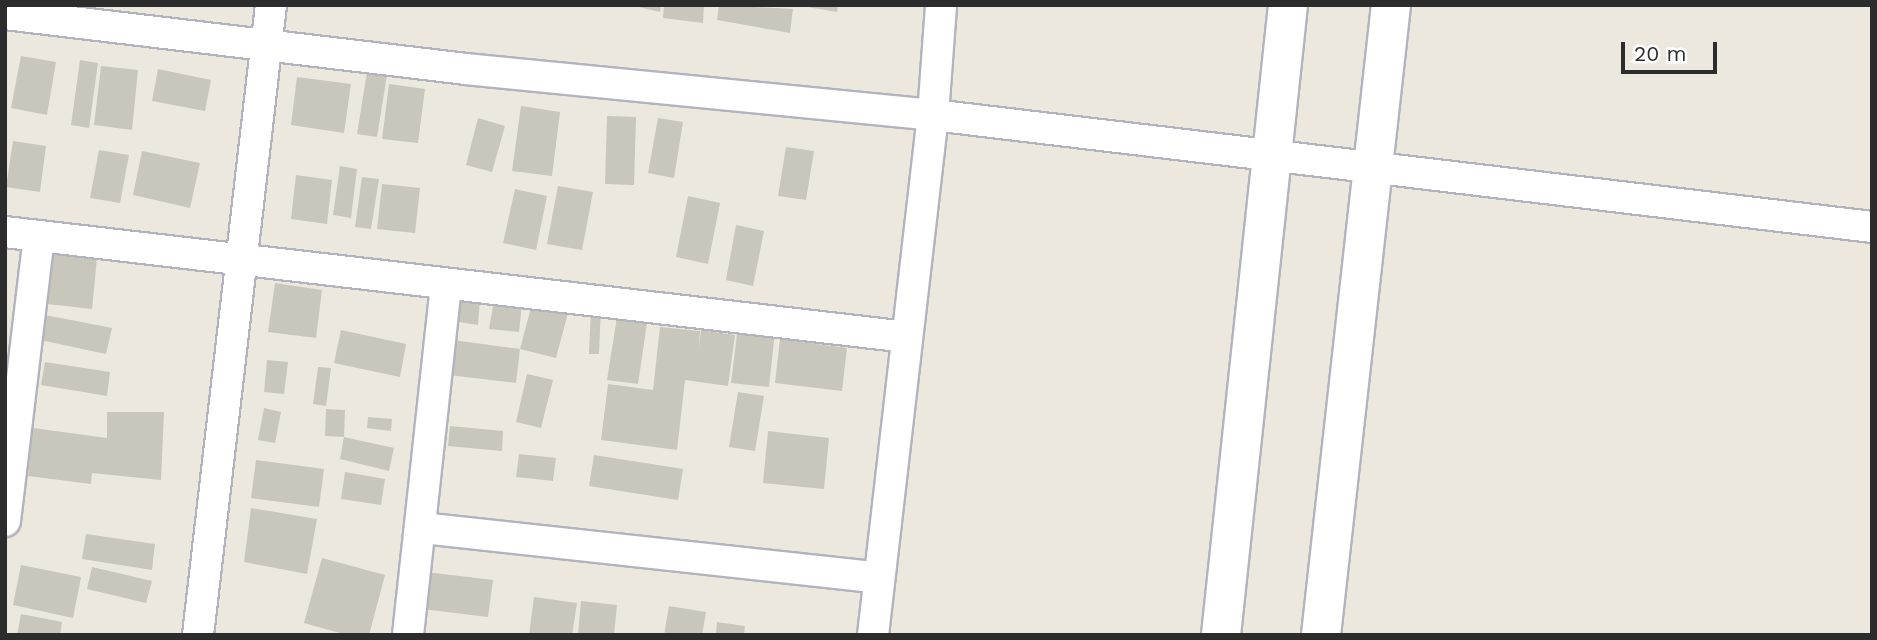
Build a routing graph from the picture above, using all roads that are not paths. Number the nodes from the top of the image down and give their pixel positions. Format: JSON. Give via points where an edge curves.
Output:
{"nodes":[{"id":1,"x":271,"y":5,"type":"edge"},
{"id":2,"x":940,"y":5,"type":"edge"},
{"id":3,"x":1288,"y":5,"type":"edge"},
{"id":4,"x":1391,"y":5,"type":"edge"},
{"id":5,"x":5,"y":14,"type":"edge"},
{"id":6,"x":267,"y":47,"type":"junction"},
{"id":7,"x":933,"y":115,"type":"junction"},
{"id":8,"x":1271,"y":158,"type":"junction"},
{"id":9,"x":1370,"y":169,"type":"junction"},
{"id":10,"x":1872,"y":227,"type":"edge"},
{"id":11,"x":5,"y":232,"type":"edge"},
{"id":12,"x":39,"y":236,"type":"junction"},
{"id":13,"x":244,"y":260,"type":"junction"},
{"id":14,"x":446,"y":284,"type":"junction"},
{"id":15,"x":907,"y":337,"type":"junction"},
{"id":16,"x":8,"y":475,"type":"edge"},
{"id":17,"x":5,"y":521,"type":"edge"},
{"id":18,"x":422,"y":528,"type":"junction"},
{"id":19,"x":876,"y":577,"type":"junction"},
{"id":20,"x":198,"y":635,"type":"edge"},
{"id":21,"x":408,"y":635,"type":"edge"},
{"id":22,"x":873,"y":635,"type":"edge"},
{"id":23,"x":1221,"y":635,"type":"edge"},
{"id":24,"x":1321,"y":635,"type":"edge"}],
"edges":[{"from":1,"to":6,"type":"street"},
{"from":2,"to":7,"type":"street"},
{"from":3,"to":8,"type":"street"},
{"from":4,"to":9,"type":"street"},
{"from":5,"to":6,"type":"street"},
{"from":6,"to":7,"type":"street"},
{"from":6,"to":13,"type":"street"},
{"from":7,"to":8,"type":"street"},
{"from":7,"to":15,"type":"street"},
{"from":8,"to":9,"type":"street"},
{"from":8,"to":23,"type":"street"},
{"from":9,"to":10,"type":"street"},
{"from":9,"to":24,"type":"street"},
{"from":11,"to":12,"type":"street"},
{"from":12,"to":13,"type":"street"},
{"from":12,"to":16,"type":"street"},
{"from":13,"to":14,"type":"street"},
{"from":13,"to":20,"type":"street"},
{"from":14,"to":15,"type":"street"},
{"from":14,"to":18,"type":"street"},
{"from":15,"to":19,"type":"street"},
{"from":16,"to":17,"type":"street"},
{"from":18,"to":19,"type":"street"},
{"from":18,"to":21,"type":"street"},
{"from":19,"to":22,"type":"street"}]}
